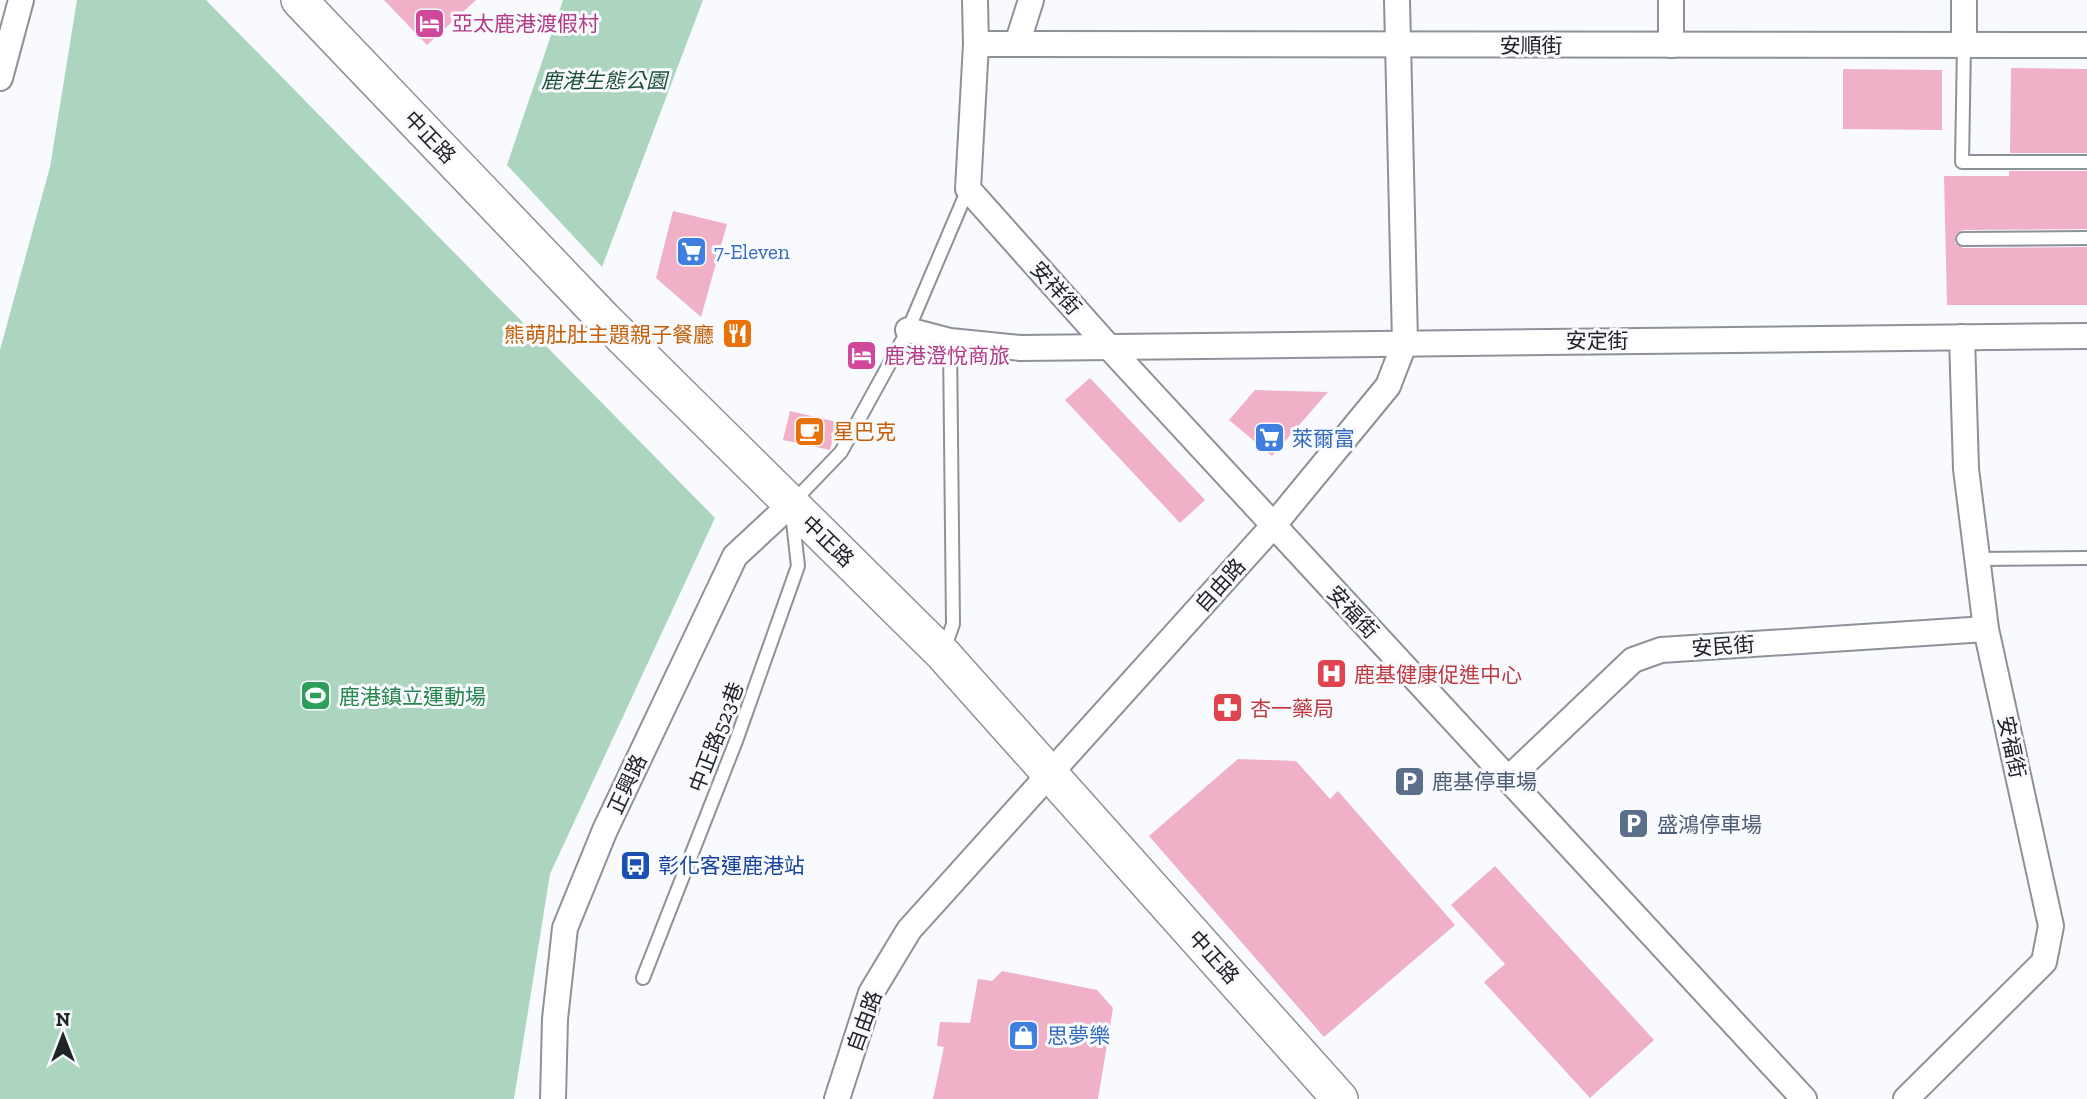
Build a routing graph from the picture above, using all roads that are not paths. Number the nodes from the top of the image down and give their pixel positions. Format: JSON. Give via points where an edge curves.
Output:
{"nodes":[{"id":1,"x":21,"y":0,"type":"edge"},
{"id":2,"x":299,"y":0,"type":"edge"},
{"id":3,"x":975,"y":0,"type":"edge"},
{"id":4,"x":1031,"y":0,"type":"edge"},
{"id":5,"x":1397,"y":0,"type":"edge"},
{"id":6,"x":1671,"y":0,"type":"edge"},
{"id":7,"x":1965,"y":0,"type":"edge"},
{"id":8,"x":976,"y":44,"type":"junction"},
{"id":9,"x":1017,"y":44,"type":"junction"},
{"id":10,"x":1397,"y":45,"type":"junction"},
{"id":11,"x":1671,"y":45,"type":"junction"},
{"id":12,"x":1964,"y":45,"type":"junction"},
{"id":13,"x":2087,"y":45,"type":"edge"},
{"id":14,"x":0,"y":78,"type":"edge"},
{"id":15,"x":2087,"y":162,"type":"edge"},
{"id":16,"x":968,"y":188,"type":"junction"},
{"id":17,"x":2087,"y":238,"type":"edge"},
{"id":18,"x":1963,"y":239,"type":"dead end"},
{"id":19,"x":908,"y":330,"type":"junction"},
{"id":20,"x":2087,"y":336,"type":"edge"},
{"id":21,"x":1962,"y":337,"type":"junction"},
{"id":22,"x":950,"y":341,"type":"junction"},
{"id":23,"x":1405,"y":342,"type":"junction"},
{"id":24,"x":1107,"y":345,"type":"junction"},
{"id":25,"x":791,"y":504,"type":"junction"},
{"id":26,"x":1273,"y":526,"type":"junction"},
{"id":27,"x":2087,"y":558,"type":"edge"},
{"id":28,"x":1976,"y":559,"type":"junction"},
{"id":29,"x":1986,"y":629,"type":"junction"},
{"id":30,"x":943,"y":654,"type":"junction"},
{"id":31,"x":1050,"y":774,"type":"junction"},
{"id":32,"x":1508,"y":779,"type":"junction"},
{"id":33,"x":642,"y":978,"type":"dead end"},
{"id":34,"x":553,"y":1099,"type":"edge"},
{"id":35,"x":837,"y":1099,"type":"edge"},
{"id":36,"x":1340,"y":1099,"type":"edge"},
{"id":37,"x":1804,"y":1099,"type":"edge"},
{"id":38,"x":1906,"y":1099,"type":"edge"}],
"edges":[{"from":1,"to":14,"type":"street"},
{"from":2,"to":25,"type":"main road","name":"中正路","via":[[604,319]]},
{"from":3,"to":8,"type":"street"},
{"from":4,"to":9,"type":"street"},
{"from":5,"to":10,"type":"street","name":"自由路"},
{"from":6,"to":11,"type":"street"},
{"from":7,"to":12,"type":"street"},
{"from":8,"to":9,"type":"street","name":"安順街"},
{"from":8,"to":16,"type":"street"},
{"from":9,"to":10,"type":"street","name":"安順街"},
{"from":10,"to":11,"type":"street","name":"安順街"},
{"from":10,"to":23,"type":"street","name":"自由路"},
{"from":11,"to":12,"type":"street","name":"安順街"},
{"from":12,"to":13,"type":"street","name":"安順街"},
{"from":12,"to":15,"type":"lane","via":[[1962,162]]},
{"from":16,"to":19,"type":"lane"},
{"from":16,"to":24,"type":"street","name":"安祥街"},
{"from":17,"to":18,"type":"lane"},
{"from":19,"to":22,"type":"street","name":"安定街"},
{"from":19,"to":25,"type":"lane","via":[[841,452]]},
{"from":20,"to":21,"type":"street","name":"安定街"},
{"from":21,"to":23,"type":"street","name":"安定街"},
{"from":21,"to":28,"type":"street","name":"安福街","via":[[1966,469]]},
{"from":22,"to":24,"type":"street","name":"安定街","via":[[1020,348]]},
{"from":22,"to":30,"type":"lane","via":[[953,624]]},
{"from":23,"to":24,"type":"street","name":"安定街"},
{"from":23,"to":26,"type":"street","name":"自由路","via":[[1388,386]]},
{"from":24,"to":26,"type":"street","name":"安祥街"},
{"from":25,"to":30,"type":"main road","name":"中正路"},
{"from":25,"to":33,"type":"lane","name":"中正路523巷","via":[[798,566],[736,741]]},
{"from":25,"to":34,"type":"street","name":"正興路","via":[[736,556],[605,830],[565,928],[555,1019]]},
{"from":26,"to":31,"type":"street","name":"自由路"},
{"from":26,"to":32,"type":"street","name":"安福街"},
{"from":27,"to":28,"type":"lane"},
{"from":28,"to":29,"type":"street","name":"安福街"},
{"from":29,"to":32,"type":"street","name":"安民街","via":[[1661,650],[1633,660]]},
{"from":29,"to":38,"type":"street","name":"安福街","via":[[2051,926],[2044,962]]},
{"from":30,"to":31,"type":"main road","name":"中正路"},
{"from":31,"to":35,"type":"street","name":"自由路","via":[[909,930],[871,993]]},
{"from":31,"to":36,"type":"main road","name":"中正路"},
{"from":32,"to":37,"type":"street","name":"安福街"}]}
